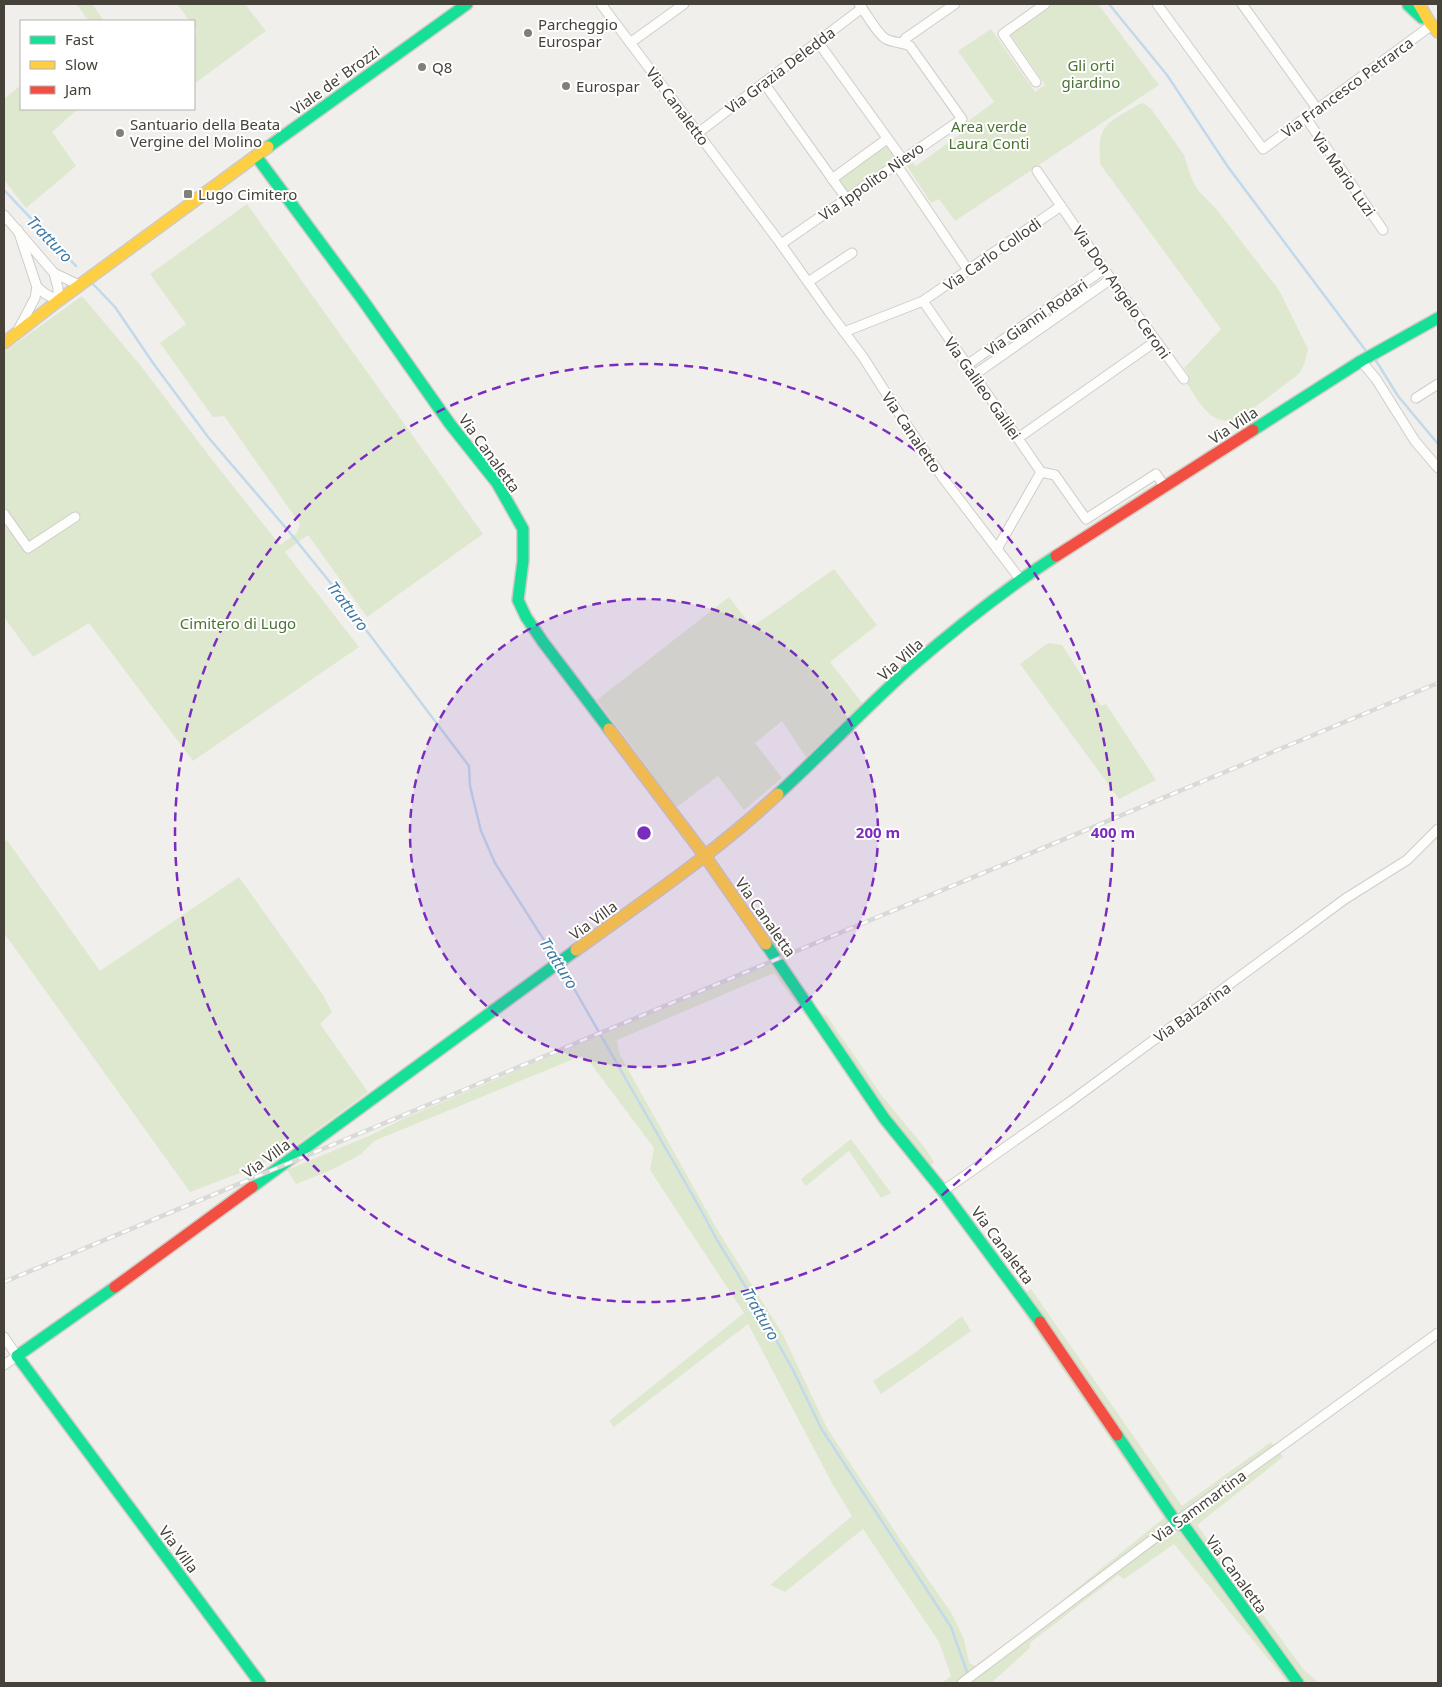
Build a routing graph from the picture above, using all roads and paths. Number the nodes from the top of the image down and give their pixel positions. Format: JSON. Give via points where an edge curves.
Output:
{"nodes":[{"id":1,"x":467,"y":4,"type":"edge"},
{"id":2,"x":601,"y":4,"type":"edge"},
{"id":3,"x":684,"y":4,"type":"edge"},
{"id":4,"x":955,"y":4,"type":"edge"},
{"id":5,"x":1045,"y":4,"type":"edge"},
{"id":6,"x":1157,"y":4,"type":"edge"},
{"id":7,"x":1242,"y":4,"type":"edge"},
{"id":8,"x":1412,"y":4,"type":"edge"},
{"id":9,"x":861,"y":6,"type":"edge"},
{"id":10,"x":1433,"y":27,"type":"edge"},
{"id":11,"x":818,"y":42,"type":"junction"},
{"id":12,"x":902,"y":42,"type":"junction"},
{"id":13,"x":630,"y":43,"type":"junction"},
{"id":14,"x":1036,"y":82,"type":"dead end"},
{"id":15,"x":764,"y":83,"type":"junction"},
{"id":16,"x":1318,"y":110,"type":"junction"},
{"id":17,"x":1306,"y":118,"type":"junction"},
{"id":18,"x":698,"y":133,"type":"junction"},
{"id":19,"x":888,"y":139,"type":"junction"},
{"id":20,"x":256,"y":156,"type":"junction"},
{"id":21,"x":899,"y":162,"type":"junction"},
{"id":22,"x":1036,"y":171,"type":"dead end"},
{"id":23,"x":832,"y":178,"type":"junction"},
{"id":24,"x":846,"y":198,"type":"junction"},
{"id":25,"x":1061,"y":206,"type":"junction"},
{"id":26,"x":4,"y":215,"type":"edge"},
{"id":27,"x":18,"y":230,"type":"junction"},
{"id":28,"x":1383,"y":230,"type":"dead end"},
{"id":29,"x":781,"y":244,"type":"junction"},
{"id":30,"x":852,"y":252,"type":"dead end"},
{"id":31,"x":1104,"y":269,"type":"junction"},
{"id":32,"x":968,"y":270,"type":"junction"},
{"id":33,"x":54,"y":272,"type":"junction"},
{"id":34,"x":1111,"y":279,"type":"junction"},
{"id":35,"x":808,"y":282,"type":"junction"},
{"id":36,"x":79,"y":285,"type":"junction"},
{"id":37,"x":37,"y":287,"type":"junction"},
{"id":38,"x":58,"y":301,"type":"junction"},
{"id":39,"x":922,"y":301,"type":"junction"},
{"id":40,"x":1438,"y":318,"type":"edge"},
{"id":41,"x":844,"y":332,"type":"junction"},
{"id":42,"x":16,"y":334,"type":"junction"},
{"id":43,"x":1156,"y":341,"type":"junction"},
{"id":44,"x":4,"y":343,"type":"edge"},
{"id":45,"x":1361,"y":361,"type":"junction"},
{"id":46,"x":967,"y":365,"type":"junction"},
{"id":47,"x":974,"y":375,"type":"junction"},
{"id":48,"x":1184,"y":379,"type":"dead end"},
{"id":49,"x":1438,"y":384,"type":"edge"},
{"id":50,"x":1416,"y":398,"type":"dead end"},
{"id":51,"x":1018,"y":438,"type":"junction"},
{"id":52,"x":1438,"y":468,"type":"edge"},
{"id":53,"x":1041,"y":472,"type":"junction"},
{"id":54,"x":1165,"y":487,"type":"junction"},
{"id":55,"x":4,"y":514,"type":"edge"},
{"id":56,"x":75,"y":517,"type":"dead end"},
{"id":57,"x":997,"y":548,"type":"junction"},
{"id":58,"x":1020,"y":579,"type":"junction"},
{"id":59,"x":1438,"y":829,"type":"edge"},
{"id":60,"x":705,"y":856,"type":"junction"},
{"id":61,"x":943,"y":1191,"type":"junction"},
{"id":62,"x":1438,"y":1333,"type":"edge"},
{"id":63,"x":4,"y":1337,"type":"edge"},
{"id":64,"x":17,"y":1356,"type":"junction"},
{"id":65,"x":4,"y":1365,"type":"edge"},
{"id":66,"x":1176,"y":1522,"type":"junction"},
{"id":67,"x":967,"y":1680,"type":"edge"},
{"id":68,"x":260,"y":1683,"type":"edge"},
{"id":69,"x":1298,"y":1683,"type":"edge"}],
"edges":[{"from":1,"to":20,"type":"street","name":"Viale de' Brozzi"},
{"from":2,"to":13,"type":"street","name":"Via Canaletto"},
{"from":3,"to":13,"type":"street"},
{"from":4,"to":12,"type":"street"},
{"from":5,"to":14,"type":"street","via":[[1003,34]]},
{"from":6,"to":17,"type":"street","name":"Via Francesco Petrarca","via":[[1263,149]]},
{"from":7,"to":16,"type":"street"},
{"from":8,"to":10,"type":"street"},
{"from":9,"to":11,"type":"street","name":"Via Grazia Deledda"},
{"from":9,"to":12,"type":"street","via":[[884,38]]},
{"from":10,"to":16,"type":"street","name":"Via Francesco Petrarca"},
{"from":11,"to":15,"type":"street","name":"Via Grazia Deledda"},
{"from":11,"to":19,"type":"street"},
{"from":12,"to":21,"type":"street","name":"Via Ippolito Nievo","via":[[910,46],[962,119]]},
{"from":13,"to":18,"type":"street","name":"Via Canaletto"},
{"from":15,"to":18,"type":"street","name":"Via Grazia Deledda"},
{"from":15,"to":23,"type":"street"},
{"from":16,"to":17,"type":"street","name":"Via Francesco Petrarca"},
{"from":17,"to":28,"type":"street","name":"Via Mario Luzi"},
{"from":18,"to":29,"type":"street","name":"Via Canaletto"},
{"from":19,"to":21,"type":"street"},
{"from":19,"to":23,"type":"street"},
{"from":20,"to":36,"type":"street","name":"Viale de' Brozzi"},
{"from":20,"to":60,"type":"street","name":"Via Canaletta","via":[[450,424],[498,483],[523,529],[518,600],[526,617]]},
{"from":21,"to":24,"type":"street","name":"Via Ippolito Nievo"},
{"from":21,"to":32,"type":"street"},
{"from":22,"to":25,"type":"street","name":"Via Don Angelo Ceroni"},
{"from":23,"to":24,"type":"street"},
{"from":24,"to":29,"type":"street","name":"Via Ippolito Nievo"},
{"from":25,"to":31,"type":"street","name":"Via Don Angelo Ceroni"},
{"from":25,"to":32,"type":"street","name":"Via Carlo Collodi"},
{"from":26,"to":27,"type":"street"},
{"from":27,"to":33,"type":"street"},
{"from":27,"to":37,"type":"street"},
{"from":29,"to":35,"type":"street","name":"Via Canaletto"},
{"from":30,"to":35,"type":"street"},
{"from":31,"to":34,"type":"street","name":"Via Don Angelo Ceroni"},
{"from":31,"to":46,"type":"street","name":"Via Gianni Rodari"},
{"from":32,"to":39,"type":"street","name":"Via Carlo Collodi"},
{"from":33,"to":36,"type":"street"},
{"from":33,"to":38,"type":"street"},
{"from":34,"to":43,"type":"street","name":"Via Don Angelo Ceroni"},
{"from":34,"to":47,"type":"street","name":"Via Gianni Rodari"},
{"from":35,"to":41,"type":"street","name":"Via Canaletto"},
{"from":36,"to":38,"type":"street","name":"Viale de' Brozzi"},
{"from":37,"to":38,"type":"street"},
{"from":37,"to":42,"type":"street","via":[[35,298]]},
{"from":38,"to":42,"type":"street","name":"Viale de' Brozzi"},
{"from":39,"to":41,"type":"street"},
{"from":39,"to":46,"type":"street","name":"Via Galileo Galilei"},
{"from":40,"to":45,"type":"street","name":"Via Villa"},
{"from":41,"to":57,"type":"street","name":"Via Canaletto","via":[[943,478]]},
{"from":42,"to":44,"type":"street","name":"Viale de' Brozzi"},
{"from":43,"to":48,"type":"street","name":"Via Don Angelo Ceroni"},
{"from":43,"to":51,"type":"street"},
{"from":45,"to":52,"type":"street","via":[[1415,441]]},
{"from":45,"to":54,"type":"street","name":"Via Villa"},
{"from":46,"to":47,"type":"street","name":"Via Galileo Galilei"},
{"from":47,"to":51,"type":"street","name":"Via Galileo Galilei"},
{"from":49,"to":50,"type":"street"},
{"from":51,"to":53,"type":"street","name":"Via Galileo Galilei"},
{"from":53,"to":54,"type":"street","via":[[1055,475],[1086,519],[1156,474]]},
{"from":53,"to":57,"type":"street"},
{"from":54,"to":58,"type":"street","name":"Via Villa"},
{"from":55,"to":56,"type":"street","via":[[28,548]]},
{"from":57,"to":58,"type":"street","name":"Via Canaletto"},
{"from":58,"to":60,"type":"street","name":"Via Villa","via":[[910,668],[794,781]]},
{"from":59,"to":61,"type":"street","name":"Via Balzarina","via":[[1407,860],[1345,900]]},
{"from":60,"to":61,"type":"street","name":"Via Canaletta","via":[[884,1118]]},
{"from":60,"to":64,"type":"street","name":"Via Villa","via":[[162,1255]]},
{"from":61,"to":66,"type":"street","name":"Via Canaletta","via":[[1027,1302]]},
{"from":62,"to":66,"type":"street","name":"Via Sammartina"},
{"from":63,"to":64,"type":"street"},
{"from":64,"to":65,"type":"street"},
{"from":64,"to":68,"type":"street","name":"Via Villa"},
{"from":66,"to":67,"type":"street","name":"Via Sammartina"},
{"from":66,"to":69,"type":"street","name":"Via Canaletta","via":[[1185,1527]]}]}
